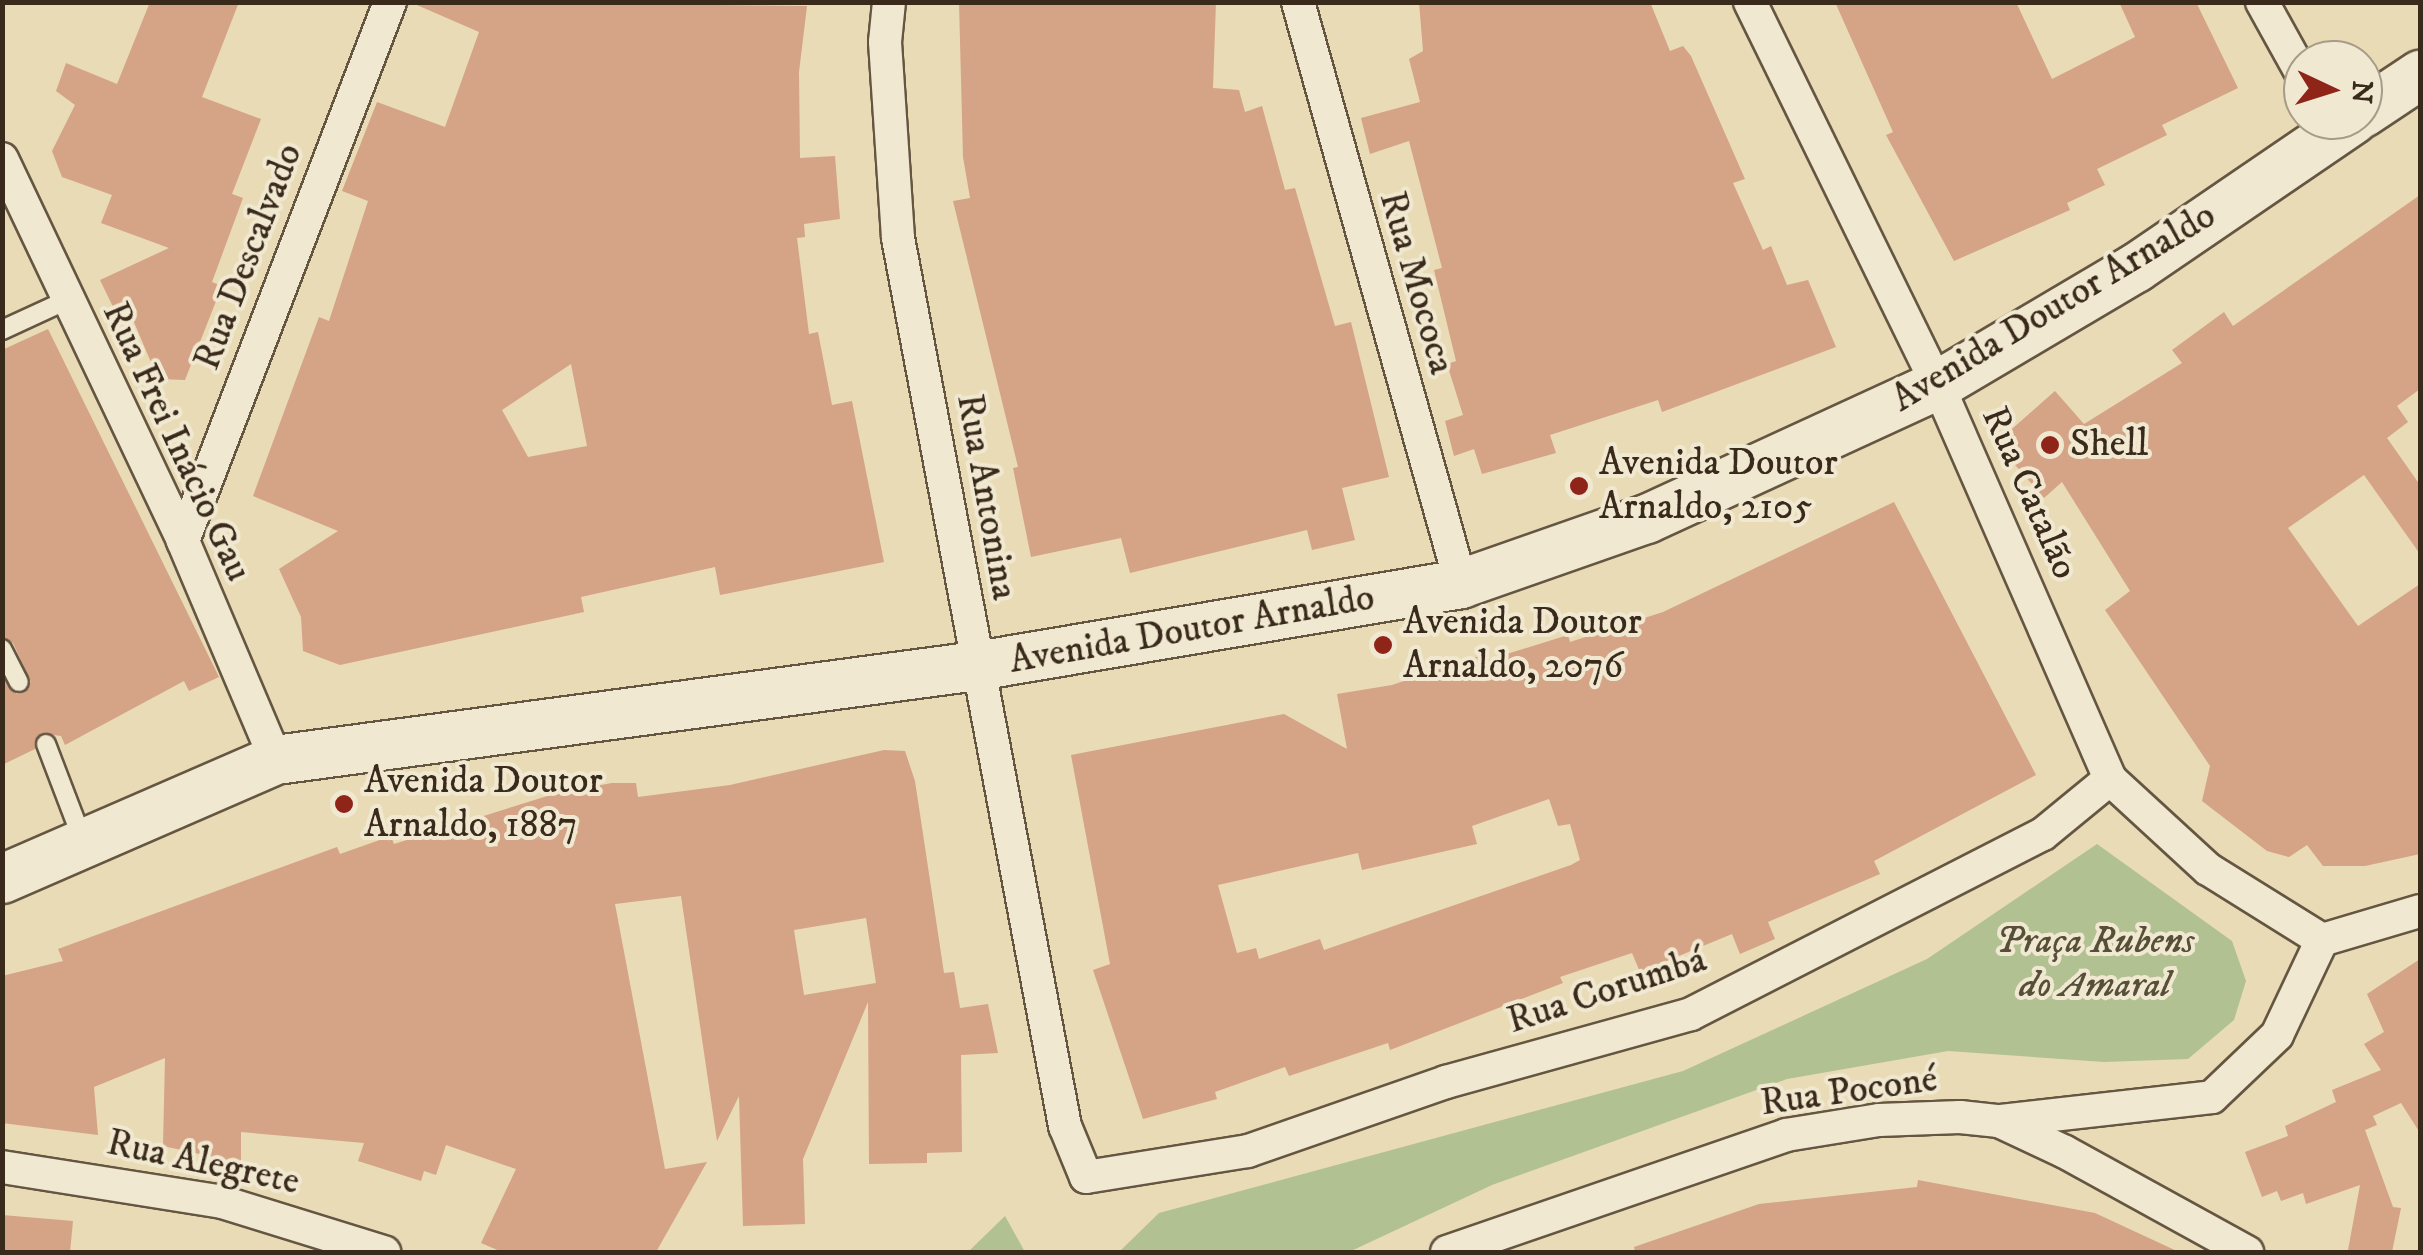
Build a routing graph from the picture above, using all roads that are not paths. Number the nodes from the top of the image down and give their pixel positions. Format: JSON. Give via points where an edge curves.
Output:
{"nodes":[{"id":1,"x":390,"y":2,"type":"edge"},
{"id":2,"x":889,"y":2,"type":"edge"},
{"id":3,"x":1298,"y":2,"type":"edge"},
{"id":4,"x":1750,"y":2,"type":"edge"},
{"id":5,"x":2262,"y":2,"type":"edge"},
{"id":6,"x":2283,"y":40,"type":"edge"},
{"id":7,"x":2420,"y":74,"type":"edge"},
{"id":8,"x":2383,"y":98,"type":"edge"},
{"id":9,"x":2319,"y":140,"type":"edge"},
{"id":10,"x":2,"y":159,"type":"edge"},
{"id":11,"x":65,"y":301,"type":"junction"},
{"id":12,"x":2,"y":330,"type":"edge"},
{"id":13,"x":1938,"y":385,"type":"junction"},
{"id":14,"x":183,"y":541,"type":"junction"},
{"id":15,"x":1461,"y":584,"type":"junction"},
{"id":16,"x":2,"y":649,"type":"edge"},
{"id":17,"x":977,"y":666,"type":"junction"},
{"id":18,"x":18,"y":682,"type":"dead end"},
{"id":19,"x":46,"y":744,"type":"dead end"},
{"id":20,"x":276,"y":760,"type":"junction"},
{"id":21,"x":2110,"y":779,"type":"junction"},
{"id":22,"x":84,"y":844,"type":"junction"},
{"id":23,"x":2,"y":879,"type":"edge"},
{"id":24,"x":2420,"y":911,"type":"edge"},
{"id":25,"x":2322,"y":940,"type":"junction"},
{"id":26,"x":1999,"y":1121,"type":"junction"},
{"id":27,"x":2,"y":1167,"type":"edge"},
{"id":28,"x":1086,"y":1177,"type":"joint"},
{"id":29,"x":384,"y":1252,"type":"edge"},
{"id":30,"x":1447,"y":1252,"type":"edge"},
{"id":31,"x":2247,"y":1252,"type":"edge"}],
"edges":[{"from":1,"to":14,"type":"street","name":"Rua Descalvado"},
{"from":2,"to":17,"type":"street","name":"Rua Antonina","via":[[885,42],[898,238]]},
{"from":3,"to":15,"type":"street","name":"Rua Mococa"},
{"from":4,"to":13,"type":"street","name":"Rua Catalão"},
{"from":5,"to":6,"type":"street"},
{"from":7,"to":8,"type":"main road","name":"Avenida Doutor Arnaldo"},
{"from":9,"to":13,"type":"main road","name":"Avenida Doutor Arnaldo","via":[[2136,268]]},
{"from":10,"to":11,"type":"street","name":"Rua Frei Inácio Gau"},
{"from":11,"to":12,"type":"lane"},
{"from":11,"to":14,"type":"street","name":"Rua Frei Inácio Gau"},
{"from":13,"to":15,"type":"main road","name":"Avenida Doutor Arnaldo","via":[[1647,519]]},
{"from":13,"to":21,"type":"street","name":"Rua Catalão"},
{"from":14,"to":20,"type":"street","name":"Rua Frei Inácio Gau"},
{"from":15,"to":17,"type":"main road","name":"Avenida Doutor Arnaldo"},
{"from":16,"to":18,"type":"lane"},
{"from":17,"to":20,"type":"main road","name":"Avenida Doutor Arnaldo"},
{"from":17,"to":28,"type":"street","name":"Rua Antonina","via":[[1066,1126]]},
{"from":19,"to":22,"type":"lane"},
{"from":20,"to":22,"type":"main road","name":"Avenida Doutor Arnaldo"},
{"from":21,"to":25,"type":"street","name":"Rua Catalão","via":[[2208,869]]},
{"from":21,"to":28,"type":"street","name":"Rua Corumbá","via":[[2043,834],[1691,1014],[1446,1082],[1248,1151]]},
{"from":22,"to":23,"type":"main road","name":"Avenida Doutor Arnaldo"},
{"from":24,"to":25,"type":"street"},
{"from":25,"to":26,"type":"street","via":[[2277,1035],[2212,1097]]},
{"from":26,"to":30,"type":"street","name":"Rua Poconé","via":[[1879,1120],[1786,1135]]},
{"from":26,"to":31,"type":"street","name":"Rua Poconé"},
{"from":27,"to":29,"type":"street","name":"Rua Alegrete","via":[[222,1202]]}]}
